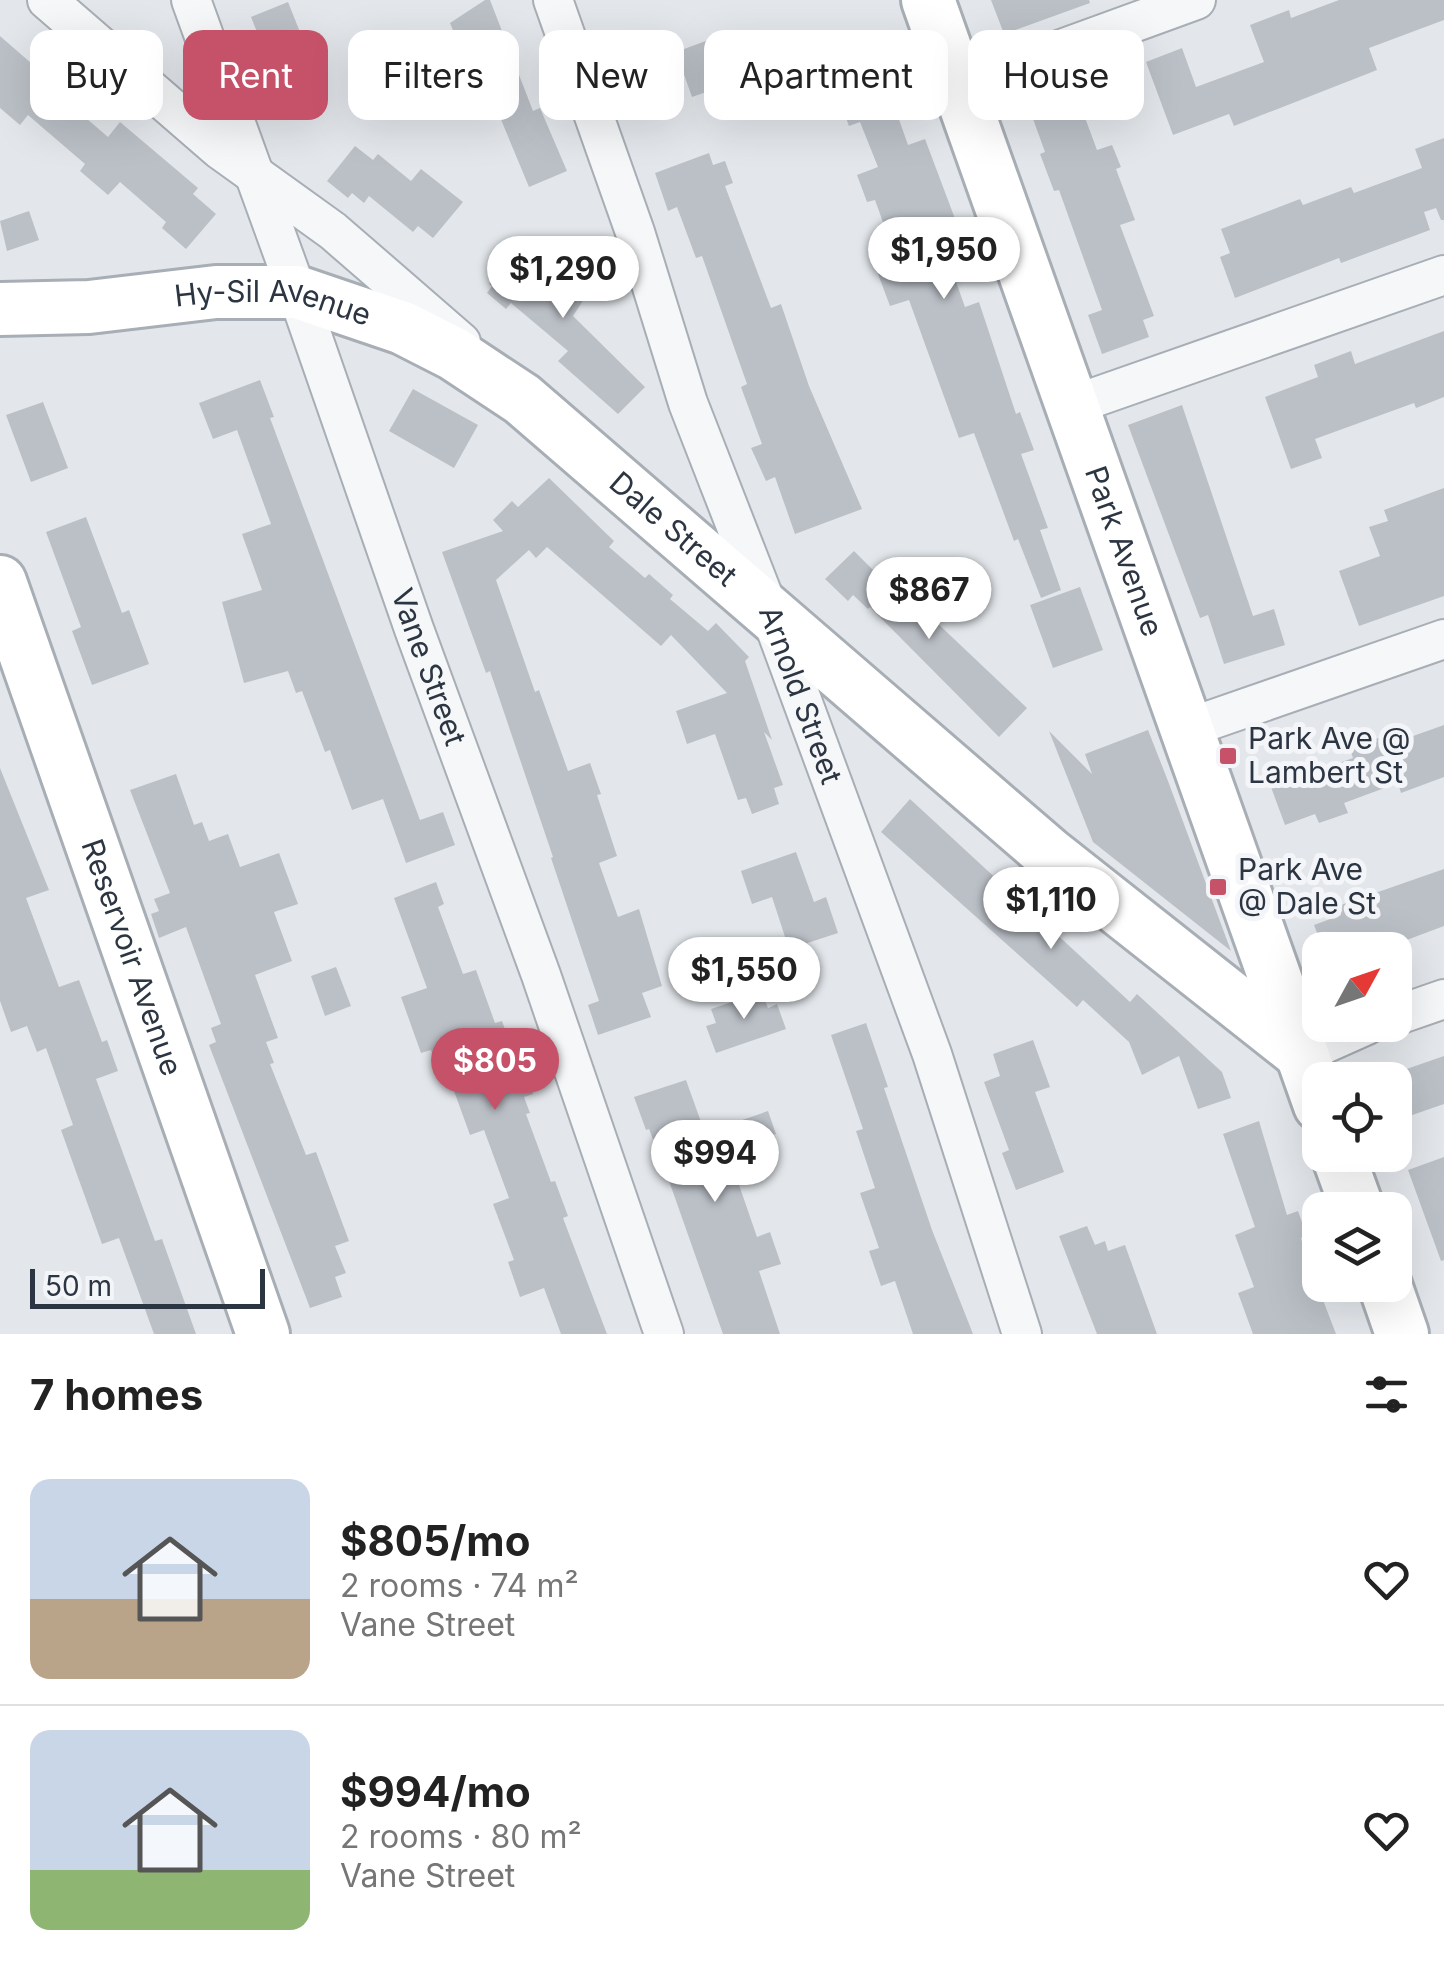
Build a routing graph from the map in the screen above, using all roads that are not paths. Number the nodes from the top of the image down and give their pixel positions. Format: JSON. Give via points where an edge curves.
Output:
{"nodes":[{"id":1,"x":47,"y":0,"type":"edge"},
{"id":2,"x":191,"y":0,"type":"edge"},
{"id":3,"x":554,"y":0,"type":"edge"},
{"id":4,"x":928,"y":0,"type":"edge"},
{"id":5,"x":1196,"y":0,"type":"edge"},
{"id":6,"x":960,"y":86,"type":"junction"},
{"id":7,"x":254,"y":174,"type":"junction"},
{"id":8,"x":1444,"y":275,"type":"edge"},
{"id":9,"x":298,"y":292,"type":"junction"},
{"id":10,"x":0,"y":309,"type":"edge"},
{"id":11,"x":522,"y":399,"type":"junction"},
{"id":12,"x":1072,"y":405,"type":"junction"},
{"id":13,"x":0,"y":582,"type":"edge"},
{"id":14,"x":771,"y":616,"type":"junction"},
{"id":15,"x":1444,"y":639,"type":"edge"},
{"id":16,"x":1188,"y":728,"type":"junction"},
{"id":17,"x":1444,"y":999,"type":"edge"},
{"id":18,"x":1412,"y":1010,"type":"edge"},
{"id":19,"x":1329,"y":1042,"type":"edge"},
{"id":20,"x":1302,"y":1054,"type":"junction"},
{"id":21,"x":1305,"y":1062,"type":"edge"},
{"id":22,"x":1391,"y":1302,"type":"edge"},
{"id":23,"x":263,"y":1334,"type":"edge"},
{"id":24,"x":664,"y":1334,"type":"edge"},
{"id":25,"x":1022,"y":1334,"type":"edge"},
{"id":26,"x":1402,"y":1334,"type":"edge"}],
"edges":[{"from":1,"to":7,"type":"street","name":"Dale Street"},
{"from":2,"to":7,"type":"street","name":"Vane Street"},
{"from":3,"to":14,"type":"street","name":"Arnold Street","via":[[688,403]]},
{"from":4,"to":6,"type":"street","name":"Park Avenue"},
{"from":5,"to":6,"type":"street"},
{"from":6,"to":12,"type":"street","name":"Park Avenue"},
{"from":7,"to":9,"type":"street","name":"Vane Street"},
{"from":7,"to":11,"type":"street","name":"Dale Street","via":[[333,231]]},
{"from":8,"to":12,"type":"street"},
{"from":9,"to":10,"type":"street","name":"Hy-Sil Avenue"},
{"from":9,"to":11,"type":"street","name":"Hy-Sil Avenue","via":[[403,328]]},
{"from":9,"to":24,"type":"street","name":"Vane Street"},
{"from":11,"to":14,"type":"street","name":"Dale Street"},
{"from":12,"to":16,"type":"street","name":"Park Avenue"},
{"from":13,"to":23,"type":"street","name":"Reservoir Avenue"},
{"from":14,"to":20,"type":"street","name":"Dale Street","via":[[1049,854]]},
{"from":14,"to":25,"type":"street","name":"Arnold Street","via":[[932,1054]]},
{"from":15,"to":16,"type":"street"},
{"from":16,"to":20,"type":"street","name":"Park Avenue"},
{"from":17,"to":18,"type":"street"},
{"from":19,"to":20,"type":"street"},
{"from":20,"to":21,"type":"street","name":"Park Avenue"},
{"from":22,"to":26,"type":"street"}]}
